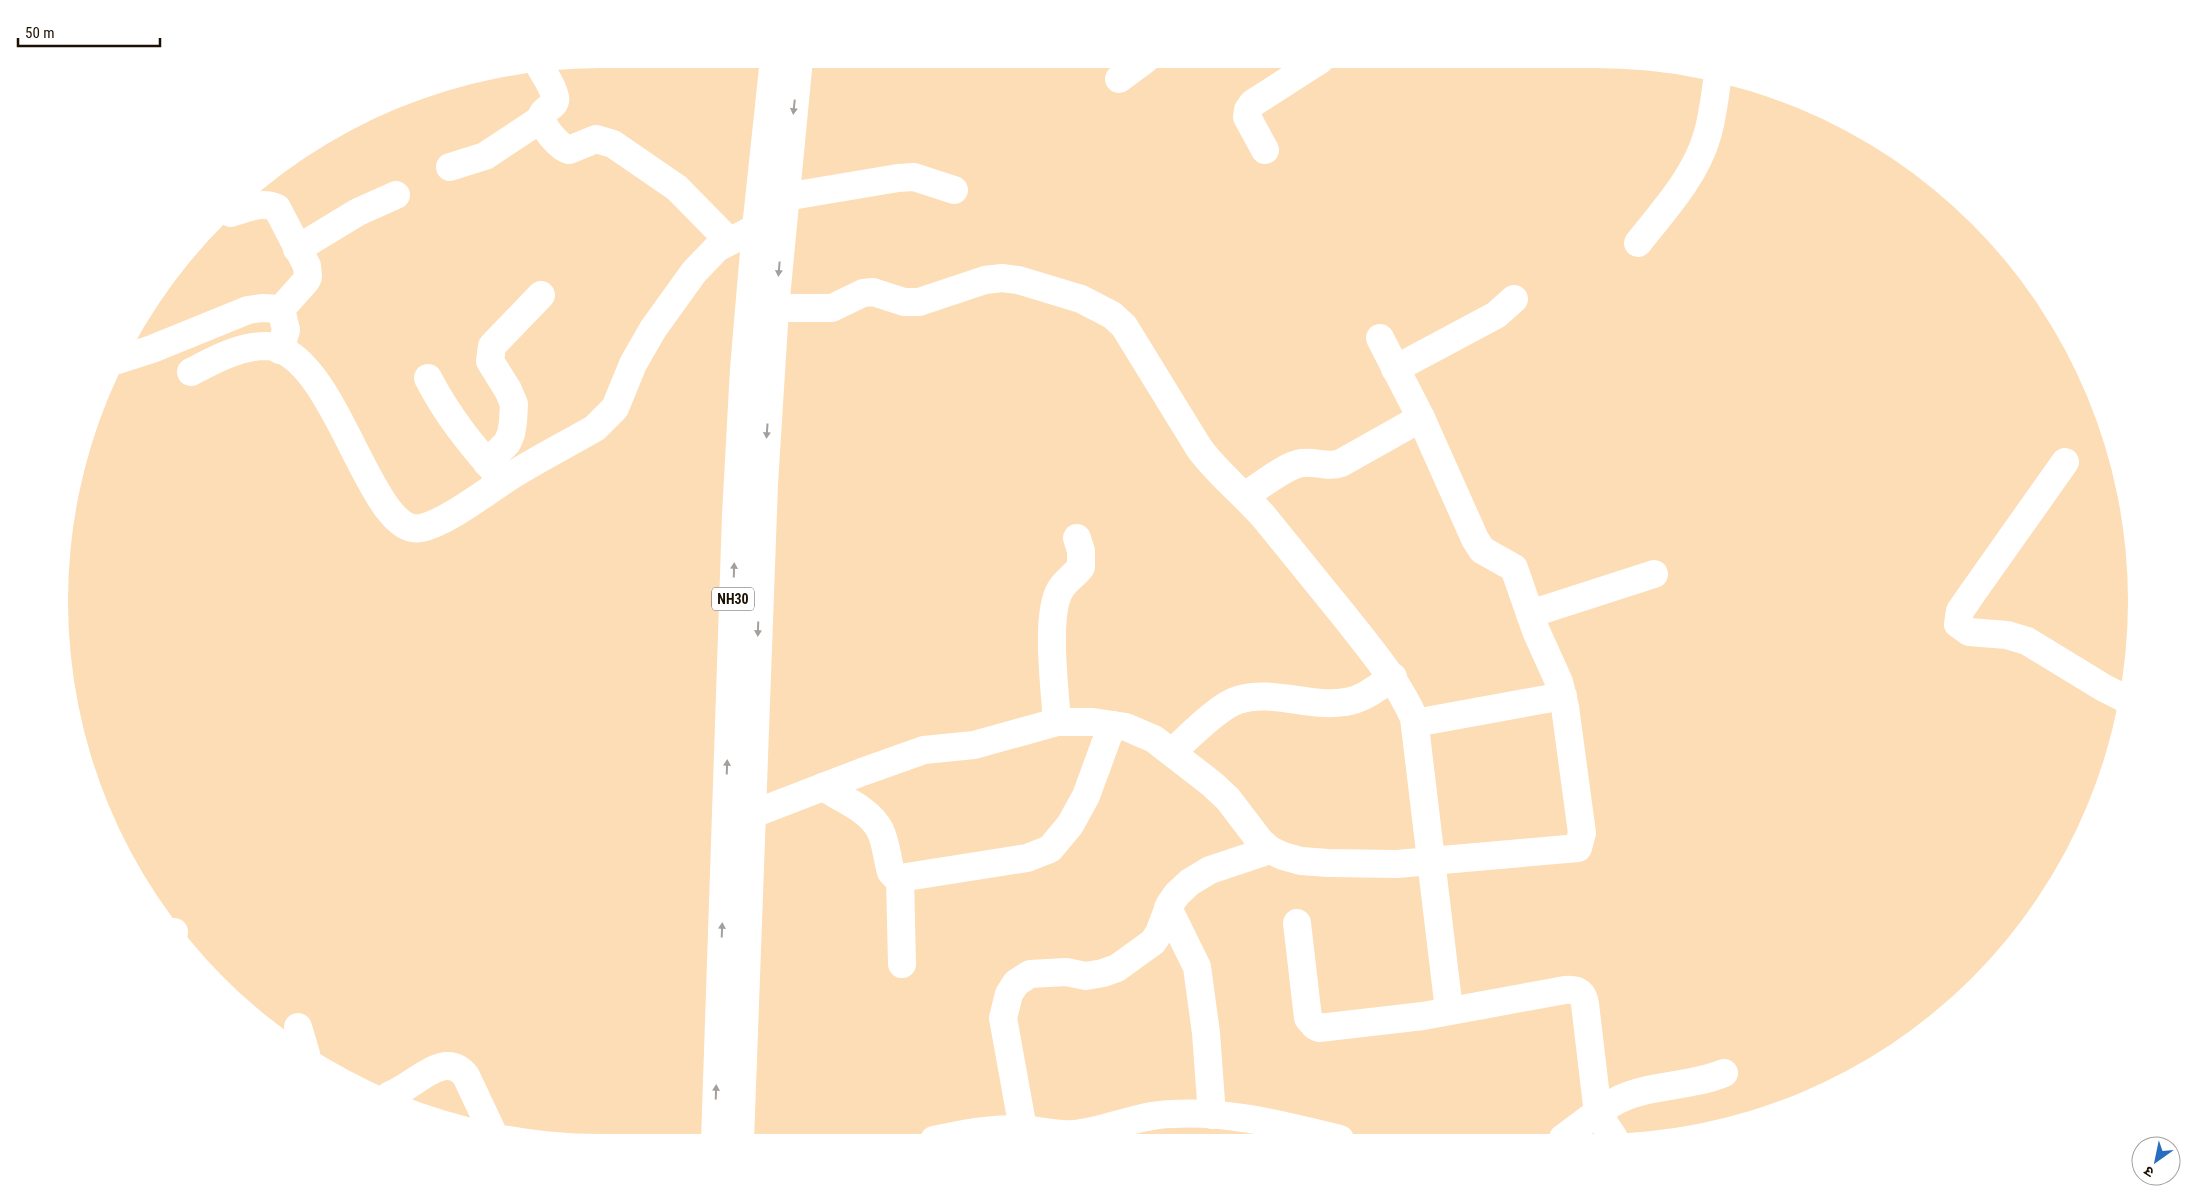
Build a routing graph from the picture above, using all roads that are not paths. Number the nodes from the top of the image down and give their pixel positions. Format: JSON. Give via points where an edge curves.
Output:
{"nodes":[{"id":1,"x":773,"y":68,"type":"edge"},
{"id":2,"x":798,"y":68,"type":"edge"},
{"id":3,"x":1134,"y":68,"type":"edge"},
{"id":4,"x":1308,"y":68,"type":"edge"},
{"id":5,"x":542,"y":71,"type":"edge"},
{"id":6,"x":1119,"y":79,"type":"dead end"},
{"id":7,"x":1717,"y":82,"type":"edge"},
{"id":8,"x":541,"y":119,"type":"junction"},
{"id":9,"x":1265,"y":150,"type":"dead end"},
{"id":10,"x":450,"y":167,"type":"dead end"},
{"id":11,"x":954,"y":190,"type":"dead end"},
{"id":12,"x":396,"y":195,"type":"dead end"},
{"id":13,"x":785,"y":197,"type":"junction"},
{"id":14,"x":238,"y":211,"type":"edge"},
{"id":15,"x":756,"y":228,"type":"junction"},
{"id":16,"x":729,"y":241,"type":"junction"},
{"id":17,"x":1638,"y":243,"type":"dead end"},
{"id":18,"x":297,"y":249,"type":"junction"},
{"id":19,"x":541,"y":295,"type":"dead end"},
{"id":20,"x":1514,"y":298,"type":"dead end"},
{"id":21,"x":775,"y":308,"type":"junction"},
{"id":22,"x":281,"y":309,"type":"junction"},
{"id":23,"x":1380,"y":338,"type":"dead end"},
{"id":24,"x":280,"y":350,"type":"junction"},
{"id":25,"x":126,"y":357,"type":"edge"},
{"id":26,"x":1395,"y":369,"type":"junction"},
{"id":27,"x":191,"y":372,"type":"dead end"},
{"id":28,"x":428,"y":378,"type":"dead end"},
{"id":29,"x":1420,"y":418,"type":"junction"},
{"id":30,"x":2065,"y":462,"type":"dead end"},
{"id":31,"x":496,"y":471,"type":"junction"},
{"id":32,"x":1245,"y":496,"type":"junction"},
{"id":33,"x":1077,"y":538,"type":"dead end"},
{"id":34,"x":1654,"y":574,"type":"dead end"},
{"id":35,"x":1530,"y":614,"type":"junction"},
{"id":36,"x":1392,"y":677,"type":"junction"},
{"id":37,"x":1563,"y":696,"type":"junction"},
{"id":38,"x":2119,"y":696,"type":"edge"},
{"id":39,"x":1057,"y":722,"type":"junction"},
{"id":40,"x":1414,"y":723,"type":"junction"},
{"id":41,"x":1112,"y":725,"type":"junction"},
{"id":42,"x":1172,"y":752,"type":"junction"},
{"id":43,"x":823,"y":788,"type":"junction"},
{"id":44,"x":753,"y":814,"type":"junction"},
{"id":45,"x":1270,"y":850,"type":"junction"},
{"id":46,"x":1432,"y":862,"type":"junction"},
{"id":47,"x":900,"y":878,"type":"junction"},
{"id":48,"x":1168,"y":908,"type":"junction"},
{"id":49,"x":1297,"y":924,"type":"dead end"},
{"id":50,"x":902,"y":964,"type":"dead end"},
{"id":51,"x":1449,"y":1010,"type":"junction"},
{"id":52,"x":298,"y":1027,"type":"dead end"},
{"id":53,"x":303,"y":1043,"type":"edge"},
{"id":54,"x":1724,"y":1073,"type":"dead end"},
{"id":55,"x":395,"y":1092,"type":"edge"},
{"id":56,"x":1598,"y":1114,"type":"junction"},
{"id":57,"x":1212,"y":1115,"type":"junction"},
{"id":58,"x":488,"y":1121,"type":"edge"},
{"id":59,"x":1023,"y":1129,"type":"junction"},
{"id":60,"x":1243,"y":1129,"type":"edge"},
{"id":61,"x":1611,"y":1133,"type":"edge"},
{"id":62,"x":714,"y":1134,"type":"edge"},
{"id":63,"x":740,"y":1134,"type":"edge"},
{"id":64,"x":965,"y":1134,"type":"edge"},
{"id":65,"x":1292,"y":1134,"type":"edge"},
{"id":66,"x":1569,"y":1134,"type":"edge"}],
"edges":[{"from":1,"to":15,"type":"main road","number":"NH30"},
{"from":2,"to":13,"type":"main road","number":"NH30","one_way":true},
{"from":3,"to":6,"type":"main road"},
{"from":4,"to":9,"type":"main road","via":[[1253,103],[1248,110],[1247,117]]},
{"from":5,"to":8,"type":"main road","via":[[555,97]]},
{"from":7,"to":17,"type":"main road","via":[[1711,118],[1699,156],[1681,187]]},
{"from":8,"to":10,"type":"main road","via":[[485,156]]},
{"from":8,"to":16,"type":"main road","via":[[565,149],[596,139],[613,144],[641,162],[677,188]]},
{"from":11,"to":13,"type":"main road","via":[[914,177]]},
{"from":12,"to":18,"type":"main road","via":[[358,212]]},
{"from":13,"to":21,"type":"main road","number":"NH30","one_way":true},
{"from":14,"to":18,"type":"main road","via":[[260,204],[277,208]]},
{"from":15,"to":16,"type":"main road"},
{"from":62,"to":15,"type":"main road","number":"NH30","one_way":true,"via":[[736,516]]},
{"from":16,"to":31,"type":"main road","via":[[717,248],[679,291],[634,364],[608,417],[595,428]]},
{"from":18,"to":22,"type":"main road","via":[[307,266],[308,277]]},
{"from":19,"to":31,"type":"main road","via":[[492,346],[490,361],[514,404],[511,434]]},
{"from":20,"to":26,"type":"main road","via":[[1496,314]]},
{"from":21,"to":32,"type":"main road","via":[[832,308],[863,293],[873,292],[904,302],[919,302],[985,280],[1002,278],[1080,299],[1112,315],[1124,326],[1213,468]]},
{"from":21,"to":44,"type":"main road","number":"NH30","one_way":true,"via":[[764,484]]},
{"from":22,"to":24,"type":"main road","via":[[286,330]]},
{"from":22,"to":25,"type":"main road","via":[[248,310]]},
{"from":23,"to":26,"type":"main road"},
{"from":24,"to":27,"type":"main road","via":[[267,346],[244,349]]},
{"from":24,"to":31,"type":"main road","via":[[304,366],[321,388],[392,516],[409,528],[435,523],[482,496]]},
{"from":26,"to":29,"type":"main road"},
{"from":28,"to":31,"type":"main road","via":[[456,426]]},
{"from":29,"to":32,"type":"main road","via":[[1332,466],[1302,463],[1290,467]]},
{"from":29,"to":35,"type":"main road","via":[[1475,539],[1482,550],[1514,568]]},
{"from":30,"to":38,"type":"main road","via":[[1960,611],[1958,624],[1969,632],[2007,635],[2027,641]]},
{"from":32,"to":36,"type":"main road"},
{"from":33,"to":39,"type":"main road","via":[[1083,561],[1081,567],[1060,589],[1055,600],[1052,643]]},
{"from":34,"to":35,"type":"main road"},
{"from":35,"to":37,"type":"main road"},
{"from":36,"to":40,"type":"main road"},
{"from":36,"to":42,"type":"main road","via":[[1369,693],[1346,702],[1272,697],[1240,699],[1222,708]]},
{"from":37,"to":40,"type":"main road"},
{"from":37,"to":46,"type":"main road","via":[[1582,833],[1578,848]]},
{"from":39,"to":41,"type":"main road"},
{"from":39,"to":43,"type":"main road","via":[[974,745],[924,750]]},
{"from":40,"to":46,"type":"main road"},
{"from":41,"to":42,"type":"main road","via":[[1154,738]]},
{"from":41,"to":47,"type":"main road","via":[[1086,796],[1061,838],[1050,849],[1027,858]]},
{"from":42,"to":45,"type":"main road","via":[[1228,799]]},
{"from":43,"to":44,"type":"main road"},
{"from":43,"to":47,"type":"main road","via":[[875,822],[883,837],[891,872]]},
{"from":44,"to":63,"type":"main road","number":"NH30"},
{"from":45,"to":46,"type":"main road","via":[[1301,860],[1328,863]]},
{"from":45,"to":48,"type":"main road","via":[[1210,870],[1190,882]]},
{"from":46,"to":51,"type":"main road"},
{"from":47,"to":50,"type":"main road"},
{"from":48,"to":57,"type":"main road","via":[[1197,967]]},
{"from":48,"to":59,"type":"main road","via":[[1154,942],[1117,968],[1086,976],[1066,972],[1030,974],[1016,983],[1009,994],[1003,1018]]},
{"from":49,"to":51,"type":"main road","via":[[1308,1018],[1315,1026],[1423,1016]]},
{"from":51,"to":56,"type":"main road","via":[[1565,990],[1580,992],[1585,1004]]},
{"from":52,"to":53,"type":"main road"},
{"from":54,"to":56,"type":"main road","via":[[1628,1096]]},
{"from":55,"to":58,"type":"main road","via":[[438,1067],[453,1066],[466,1076]]},
{"from":56,"to":61,"type":"main road"},
{"from":56,"to":66,"type":"main road"},
{"from":57,"to":59,"type":"main road","via":[[1162,1115],[1074,1134]]},
{"from":57,"to":60,"type":"main road"},
{"from":59,"to":64,"type":"main road","via":[[990,1129]]},
{"from":60,"to":65,"type":"main road"}]}
